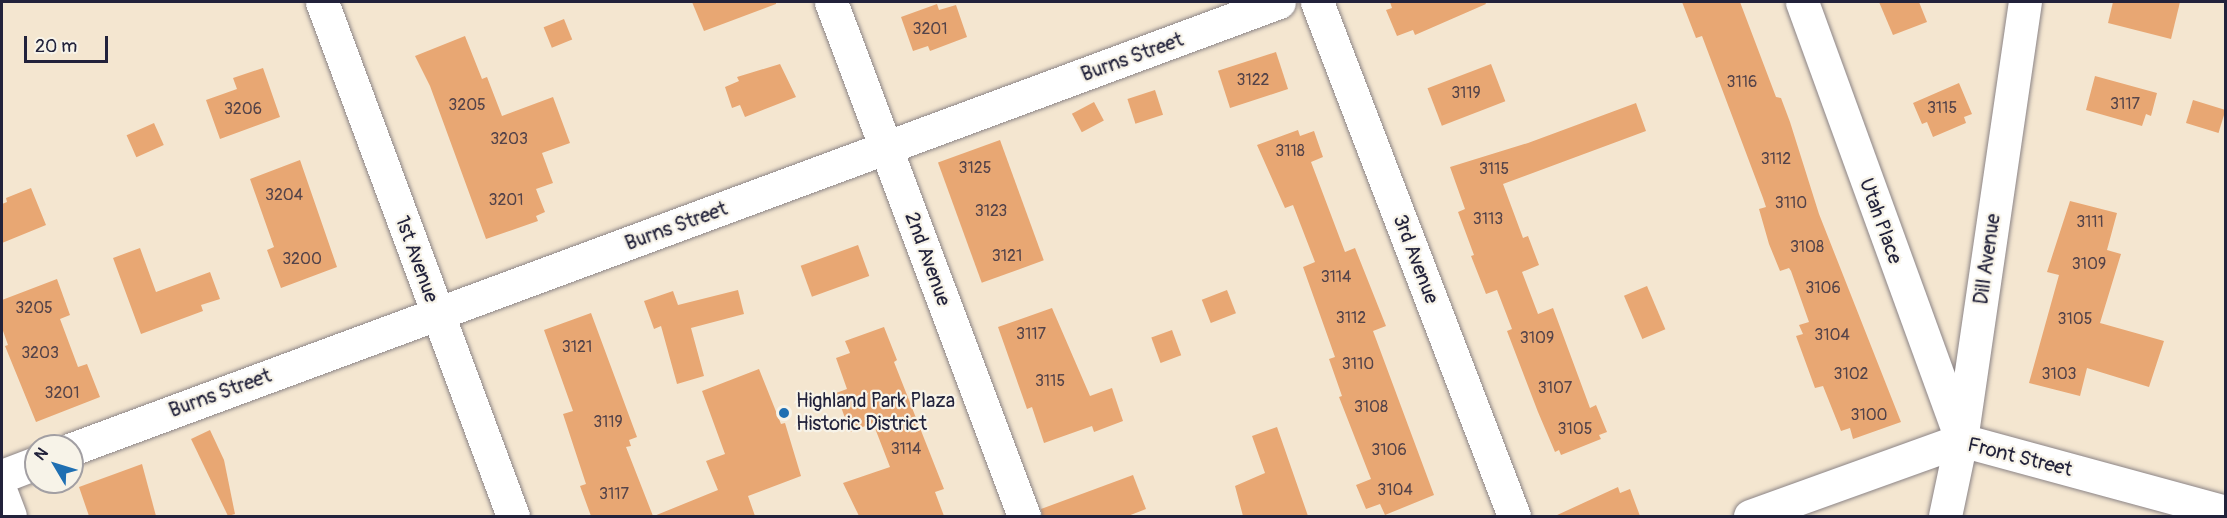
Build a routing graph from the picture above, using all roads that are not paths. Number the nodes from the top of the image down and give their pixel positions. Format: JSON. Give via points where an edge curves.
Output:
{"nodes":[{"id":1,"x":322,"y":2,"type":"edge"},
{"id":2,"x":831,"y":2,"type":"edge"},
{"id":3,"x":1279,"y":2,"type":"edge"},
{"id":4,"x":1317,"y":2,"type":"edge"},
{"id":5,"x":1802,"y":2,"type":"edge"},
{"id":6,"x":2025,"y":2,"type":"edge"},
{"id":7,"x":887,"y":147,"type":"junction"},
{"id":8,"x":438,"y":314,"type":"junction"},
{"id":9,"x":1961,"y":440,"type":"junction"},
{"id":10,"x":84,"y":445,"type":"edge"},
{"id":11,"x":24,"y":468,"type":"edge"},
{"id":12,"x":2,"y":476,"type":"edge"},
{"id":13,"x":2,"y":495,"type":"edge"},
{"id":14,"x":2226,"y":512,"type":"edge"},
{"id":15,"x":9,"y":516,"type":"edge"},
{"id":16,"x":513,"y":516,"type":"edge"},
{"id":17,"x":1024,"y":516,"type":"edge"},
{"id":18,"x":1514,"y":516,"type":"edge"},
{"id":19,"x":1750,"y":516,"type":"edge"},
{"id":20,"x":1945,"y":516,"type":"edge"}],
"edges":[{"from":1,"to":8,"type":"street","name":"1st Avenue"},
{"from":2,"to":7,"type":"street","name":"2nd Avenue"},
{"from":3,"to":7,"type":"street","name":"Burns Street"},
{"from":4,"to":18,"type":"street","name":"3rd Avenue"},
{"from":5,"to":9,"type":"street","name":"Utah Place"},
{"from":6,"to":9,"type":"street","name":"Dill Avenue"},
{"from":7,"to":8,"type":"street","name":"Burns Street"},
{"from":7,"to":17,"type":"street","name":"2nd Avenue"},
{"from":8,"to":10,"type":"street","name":"Burns Street"},
{"from":8,"to":16,"type":"street","name":"1st Avenue"},
{"from":9,"to":14,"type":"street","name":"Front Street"},
{"from":9,"to":19,"type":"street","name":"Front Street"},
{"from":9,"to":20,"type":"street","name":"Dill Avenue"},
{"from":11,"to":12,"type":"street"},
{"from":13,"to":15,"type":"street"}]}
